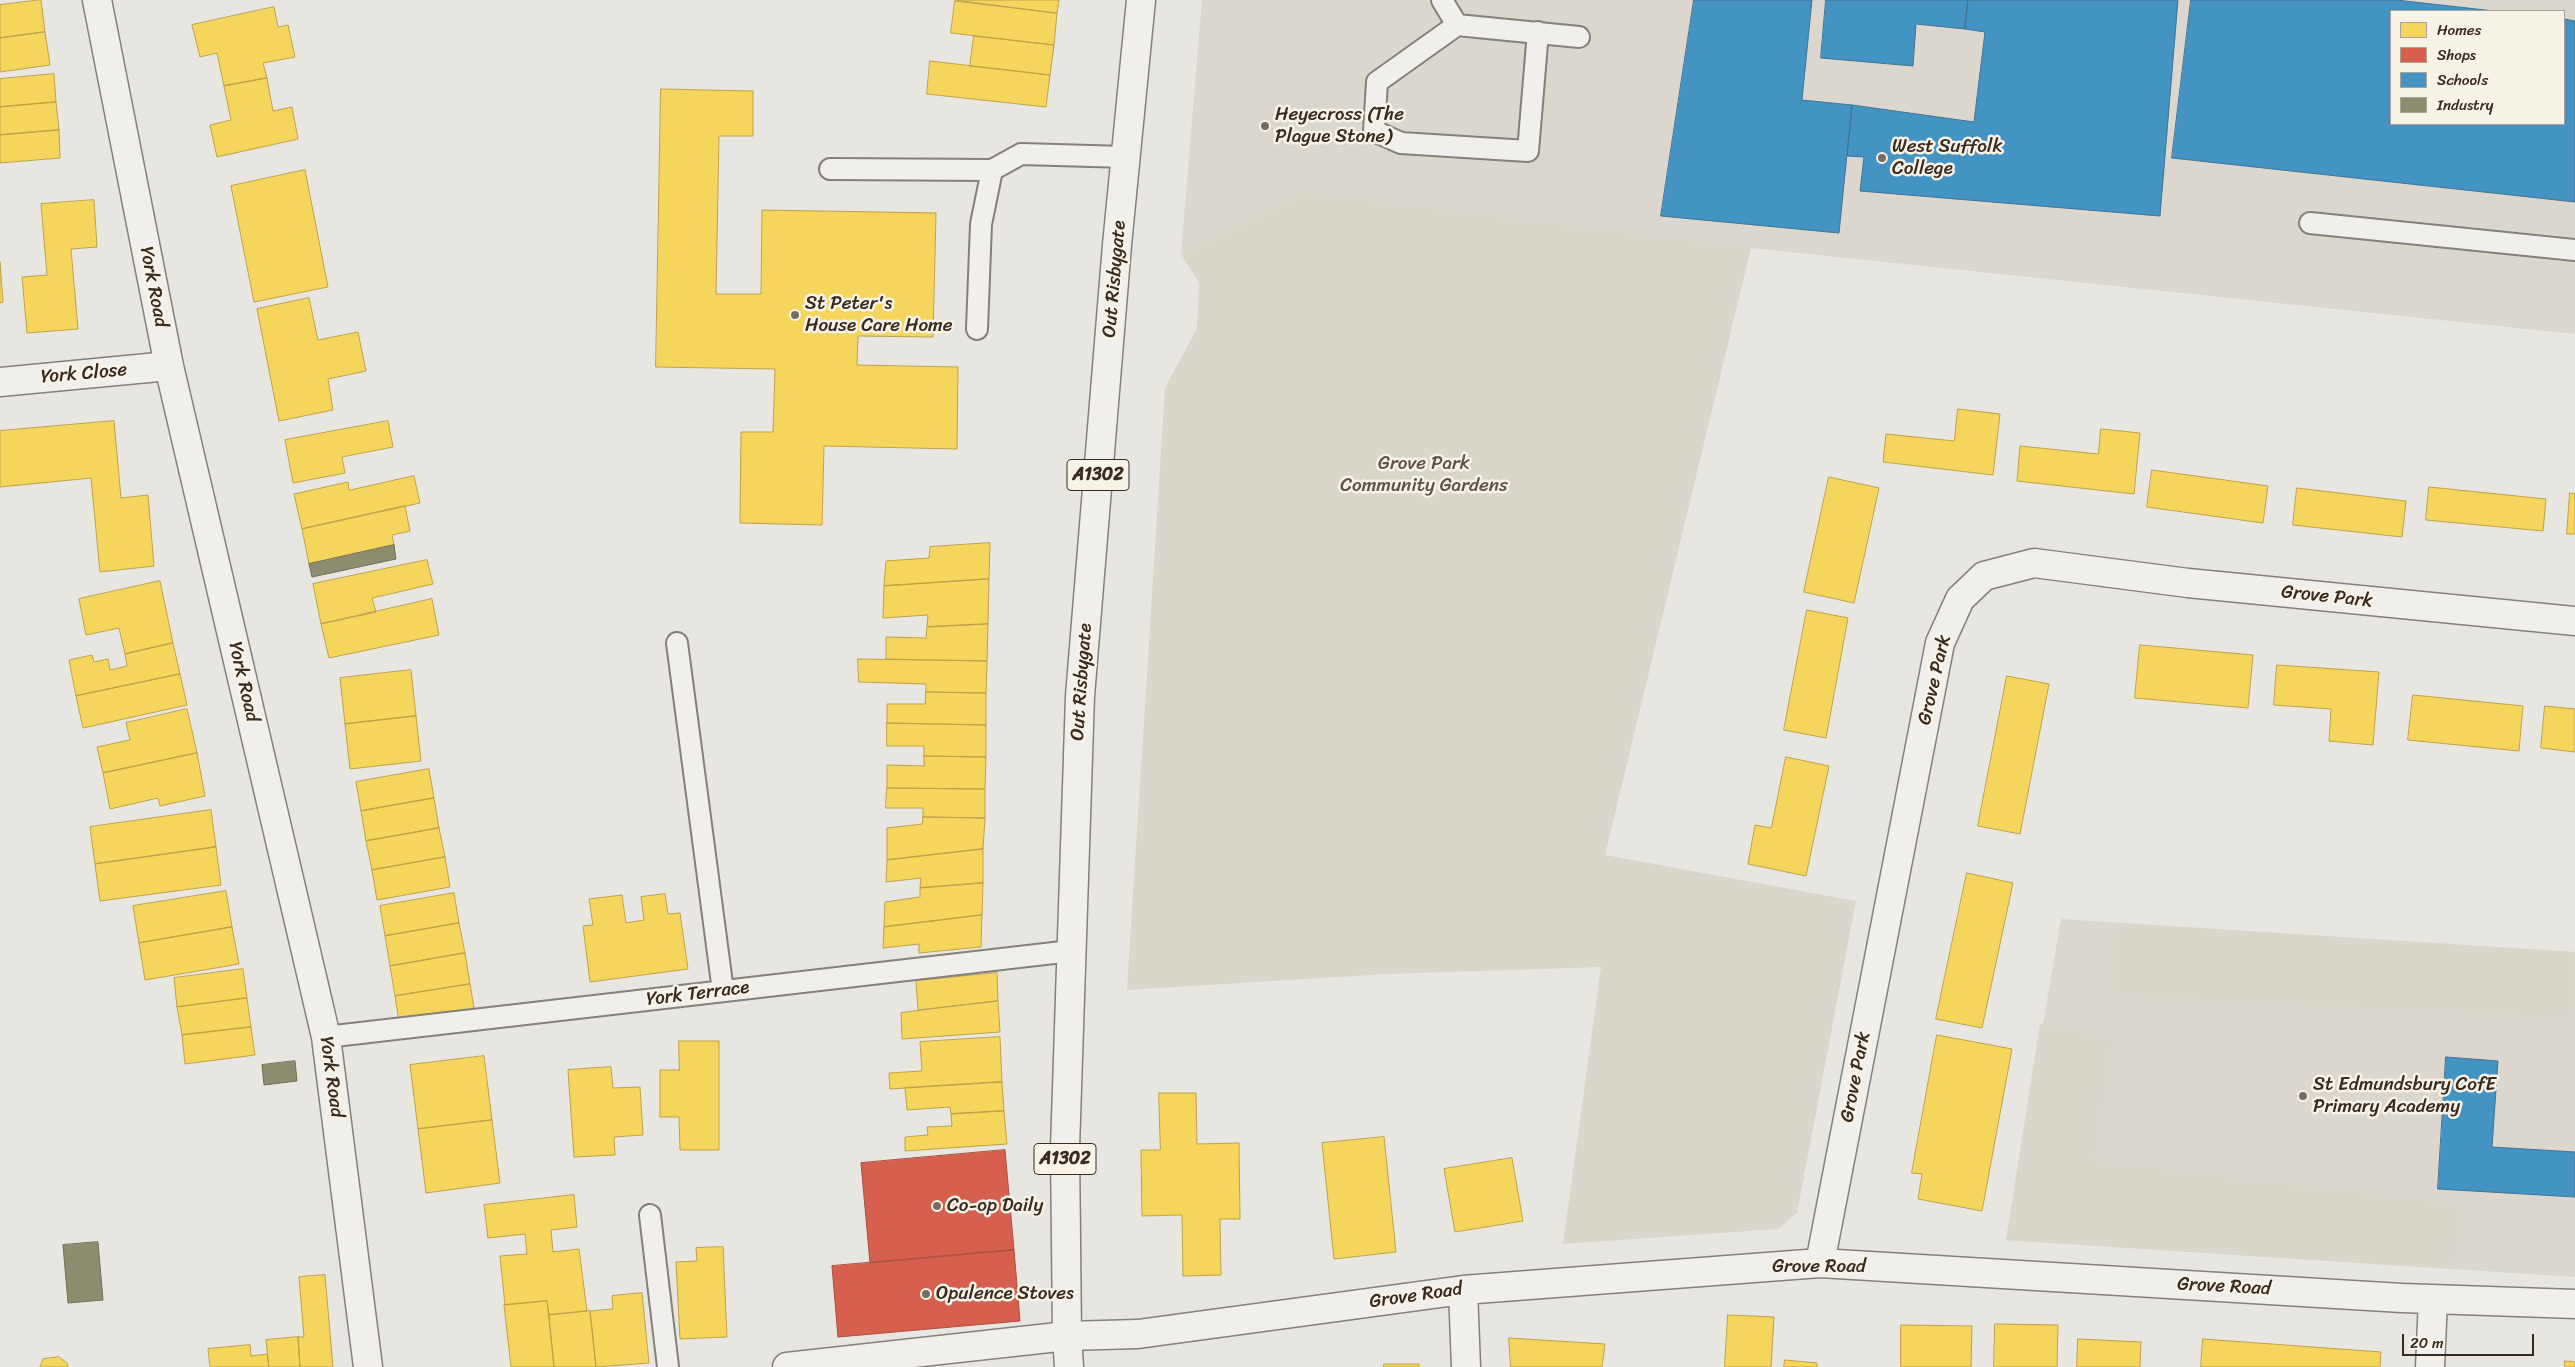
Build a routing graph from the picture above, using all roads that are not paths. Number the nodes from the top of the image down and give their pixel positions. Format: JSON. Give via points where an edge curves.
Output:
{"nodes":[{"id":1,"x":97,"y":0,"type":"edge"},
{"id":2,"x":1141,"y":0,"type":"edge"},
{"id":3,"x":1442,"y":0,"type":"edge"},
{"id":4,"x":1457,"y":25,"type":"junction"},
{"id":5,"x":1538,"y":32,"type":"junction"},
{"id":6,"x":1579,"y":37,"type":"dead end"},
{"id":7,"x":1126,"y":157,"type":"junction"},
{"id":8,"x":830,"y":169,"type":"dead end"},
{"id":9,"x":992,"y":170,"type":"junction"},
{"id":10,"x":2310,"y":223,"type":"dead end"},
{"id":11,"x":2575,"y":250,"type":"edge"},
{"id":12,"x":977,"y":329,"type":"dead end"},
{"id":13,"x":169,"y":366,"type":"junction"},
{"id":14,"x":0,"y":382,"type":"edge"},
{"id":15,"x":2575,"y":622,"type":"edge"},
{"id":16,"x":676,"y":643,"type":"dead end"},
{"id":17,"x":1071,"y":951,"type":"junction"},
{"id":18,"x":723,"y":991,"type":"junction"},
{"id":19,"x":326,"y":1037,"type":"junction"},
{"id":20,"x":650,"y":1215,"type":"dead end"},
{"id":21,"x":1820,"y":1263,"type":"junction"},
{"id":22,"x":1462,"y":1290,"type":"junction"},
{"id":23,"x":2434,"y":1300,"type":"junction"},
{"id":24,"x":2575,"y":1304,"type":"edge"},
{"id":25,"x":1067,"y":1336,"type":"junction"},
{"id":26,"x":368,"y":1367,"type":"edge"},
{"id":27,"x":668,"y":1367,"type":"edge"},
{"id":28,"x":787,"y":1367,"type":"edge"},
{"id":29,"x":1069,"y":1367,"type":"edge"},
{"id":30,"x":1466,"y":1367,"type":"edge"},
{"id":31,"x":2430,"y":1367,"type":"edge"}],
"edges":[{"from":1,"to":13,"type":"street","name":"York Road"},
{"from":2,"to":7,"type":"street","name":"Out Risbygate","number":"A1302"},
{"from":3,"to":4,"type":"lane"},
{"from":4,"to":5,"type":"lane"},
{"from":4,"to":5,"type":"lane","via":[[1377,82],[1374,131],[1401,143],[1528,151]]},
{"from":5,"to":6,"type":"lane"},
{"from":7,"to":9,"type":"lane","via":[[1021,154]]},
{"from":7,"to":17,"type":"street","name":"Out Risbygate","number":"A1302","via":[[1080,696]]},
{"from":8,"to":9,"type":"lane"},
{"from":9,"to":12,"type":"lane","via":[[981,224]]},
{"from":10,"to":11,"type":"lane"},
{"from":13,"to":14,"type":"street","name":"York Close"},
{"from":13,"to":19,"type":"street","name":"York Road"},
{"from":15,"to":21,"type":"street","name":"Grove Park","via":[[2188,583],[2034,563],[1984,576],[1960,599],[1940,643]]},
{"from":16,"to":18,"type":"lane"},
{"from":17,"to":18,"type":"lane","name":"York Terrace"},
{"from":17,"to":25,"type":"street","name":"Out Risbygate","number":"A1302","via":[[1065,1176]]},
{"from":18,"to":19,"type":"lane","name":"York Terrace"},
{"from":19,"to":26,"type":"street","name":"York Road"},
{"from":20,"to":27,"type":"lane"},
{"from":21,"to":22,"type":"street","name":"Grove Road"},
{"from":21,"to":23,"type":"street","name":"Grove Road"},
{"from":22,"to":25,"type":"street","name":"Grove Road","via":[[1138,1334]]},
{"from":22,"to":30,"type":"street"},
{"from":23,"to":24,"type":"street","name":"Grove Road"},
{"from":23,"to":31,"type":"street"},
{"from":25,"to":28,"type":"street","name":"Grove Road"},
{"from":25,"to":29,"type":"street","name":"Out Risbygate","number":"A1302"}]}
